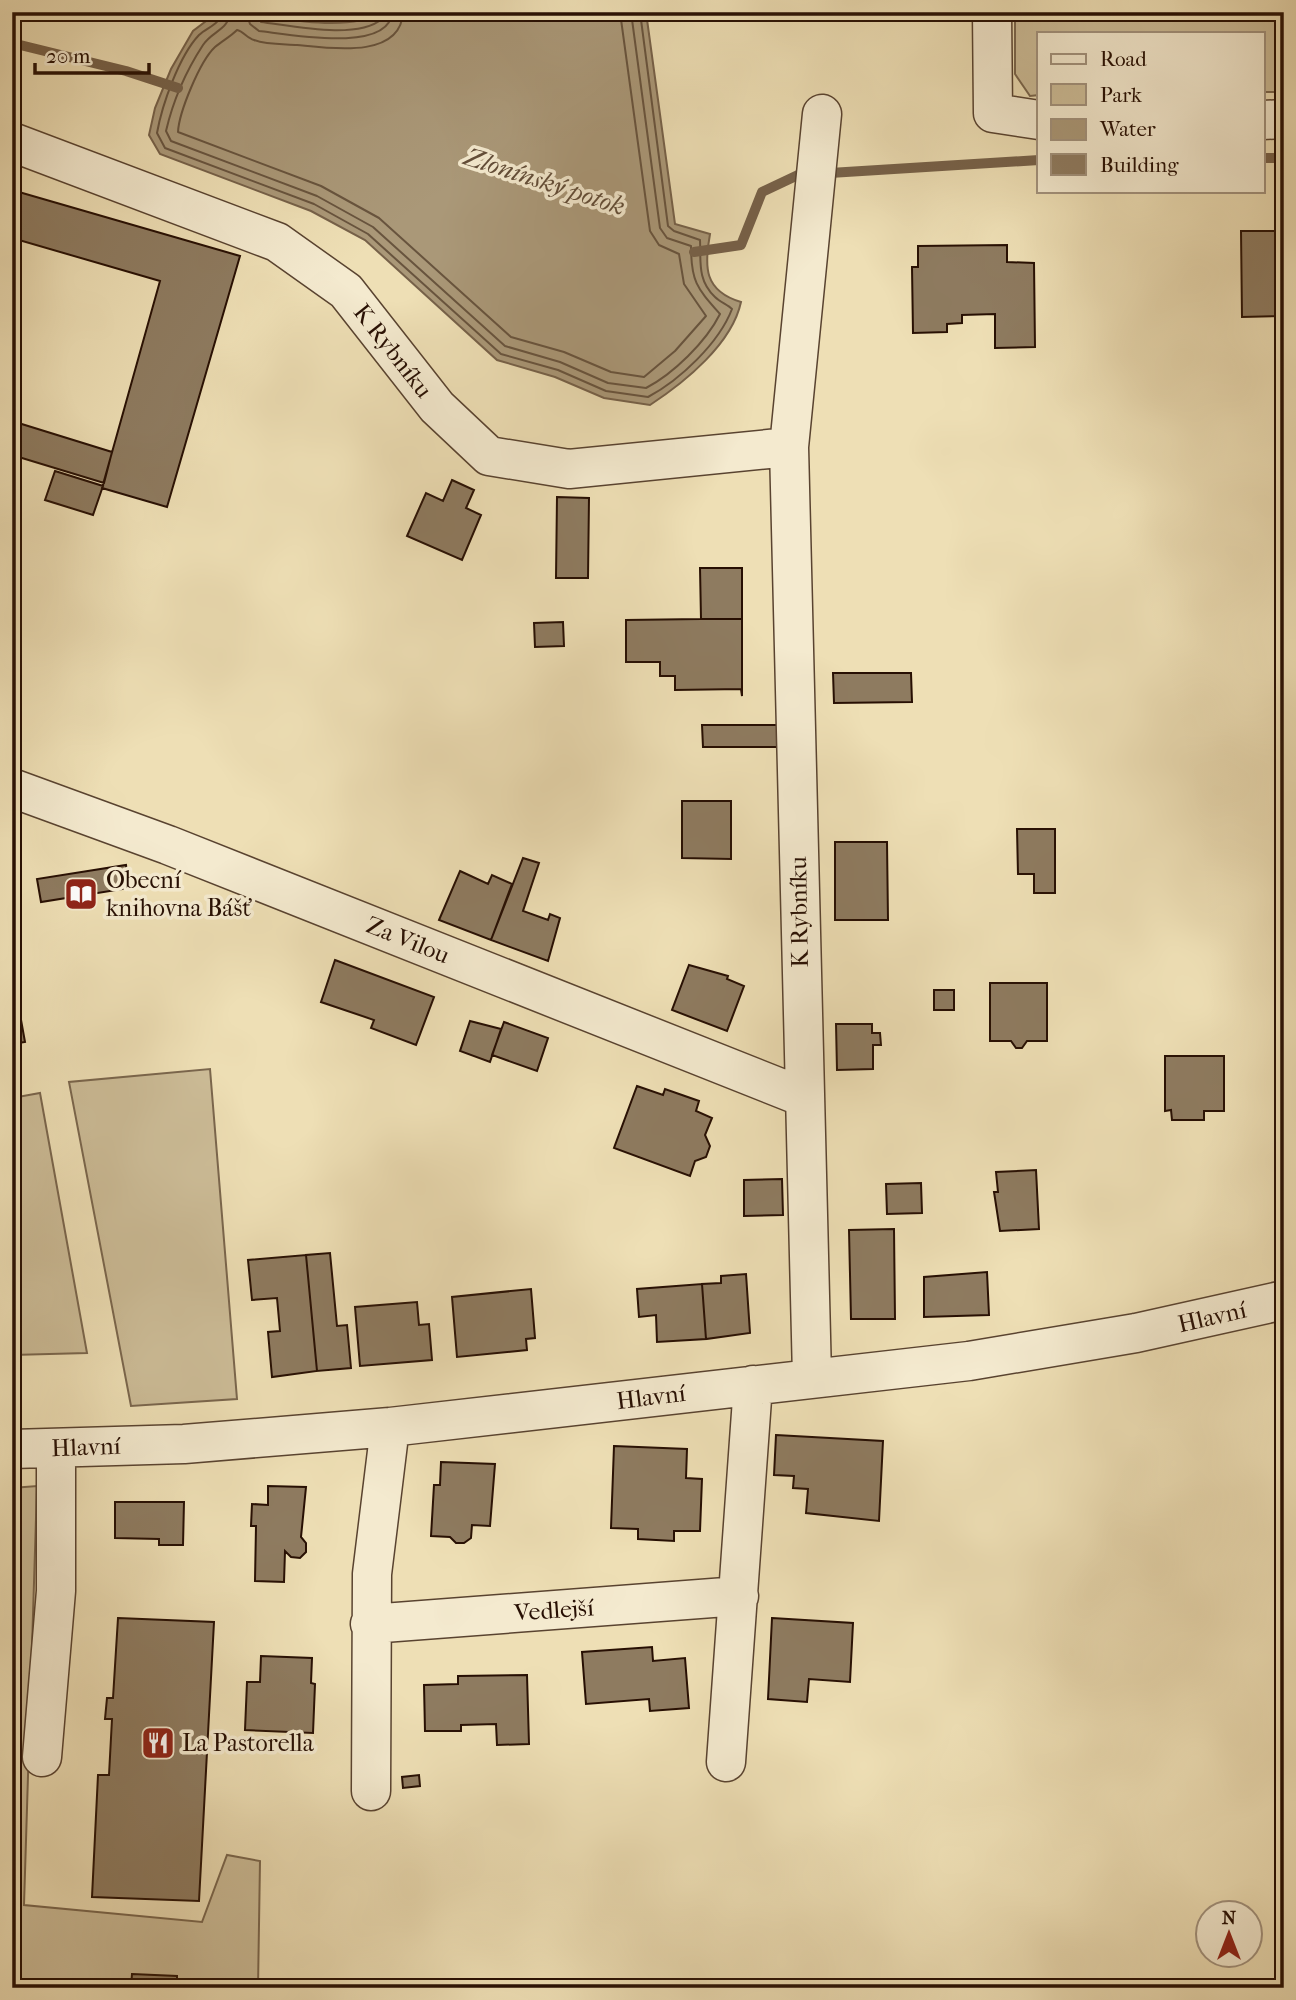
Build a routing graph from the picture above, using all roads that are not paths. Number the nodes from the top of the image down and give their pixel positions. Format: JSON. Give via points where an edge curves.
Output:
{"nodes":[{"id":1,"x":992,"y":12,"type":"edge"},
{"id":2,"x":822,"y":114,"type":"dead end"},
{"id":3,"x":1037,"y":120,"type":"edge"},
{"id":4,"x":1264,"y":120,"type":"edge"},
{"id":5,"x":1284,"y":120,"type":"edge"},
{"id":6,"x":12,"y":142,"type":"edge"},
{"id":7,"x":789,"y":447,"type":"junction"},
{"id":8,"x":12,"y":788,"type":"edge"},
{"id":9,"x":803,"y":1097,"type":"junction"},
{"id":10,"x":1284,"y":1300,"type":"edge"},
{"id":11,"x":812,"y":1377,"type":"junction"},
{"id":12,"x":752,"y":1385,"type":"junction"},
{"id":13,"x":390,"y":1427,"type":"junction"},
{"id":14,"x":56,"y":1449,"type":"junction"},
{"id":15,"x":12,"y":1450,"type":"edge"},
{"id":16,"x":739,"y":1596,"type":"junction"},
{"id":17,"x":370,"y":1624,"type":"junction"},
{"id":18,"x":42,"y":1757,"type":"dead end"},
{"id":19,"x":726,"y":1762,"type":"dead end"},
{"id":20,"x":371,"y":1791,"type":"dead end"}],
"edges":[{"from":1,"to":3,"type":"street","via":[[993,113]]},
{"from":2,"to":7,"type":"street","name":"K Rybníku"},
{"from":4,"to":5,"type":"street"},
{"from":6,"to":7,"type":"street","name":"K Rybníku","via":[[277,242],[346,291],[437,407],[489,456],[569,469]]},
{"from":7,"to":9,"type":"street","name":"K Rybníku"},
{"from":8,"to":9,"type":"street","name":"Za Vilou","via":[[168,845]]},
{"from":9,"to":11,"type":"street","name":"K Rybníku"},
{"from":10,"to":11,"type":"street","name":"Hlavní","via":[[1027,1353]]},
{"from":11,"to":12,"type":"street","name":"Hlavní"},
{"from":12,"to":13,"type":"street","name":"Hlavní"},
{"from":12,"to":16,"type":"street"},
{"from":13,"to":14,"type":"street","name":"Hlavní"},
{"from":13,"to":17,"type":"street"},
{"from":14,"to":15,"type":"street","name":"Hlavní"},
{"from":14,"to":18,"type":"street","via":[[56,1591]]},
{"from":16,"to":17,"type":"street","name":"Vedlejší"},
{"from":16,"to":19,"type":"street"},
{"from":17,"to":20,"type":"street"}]}
